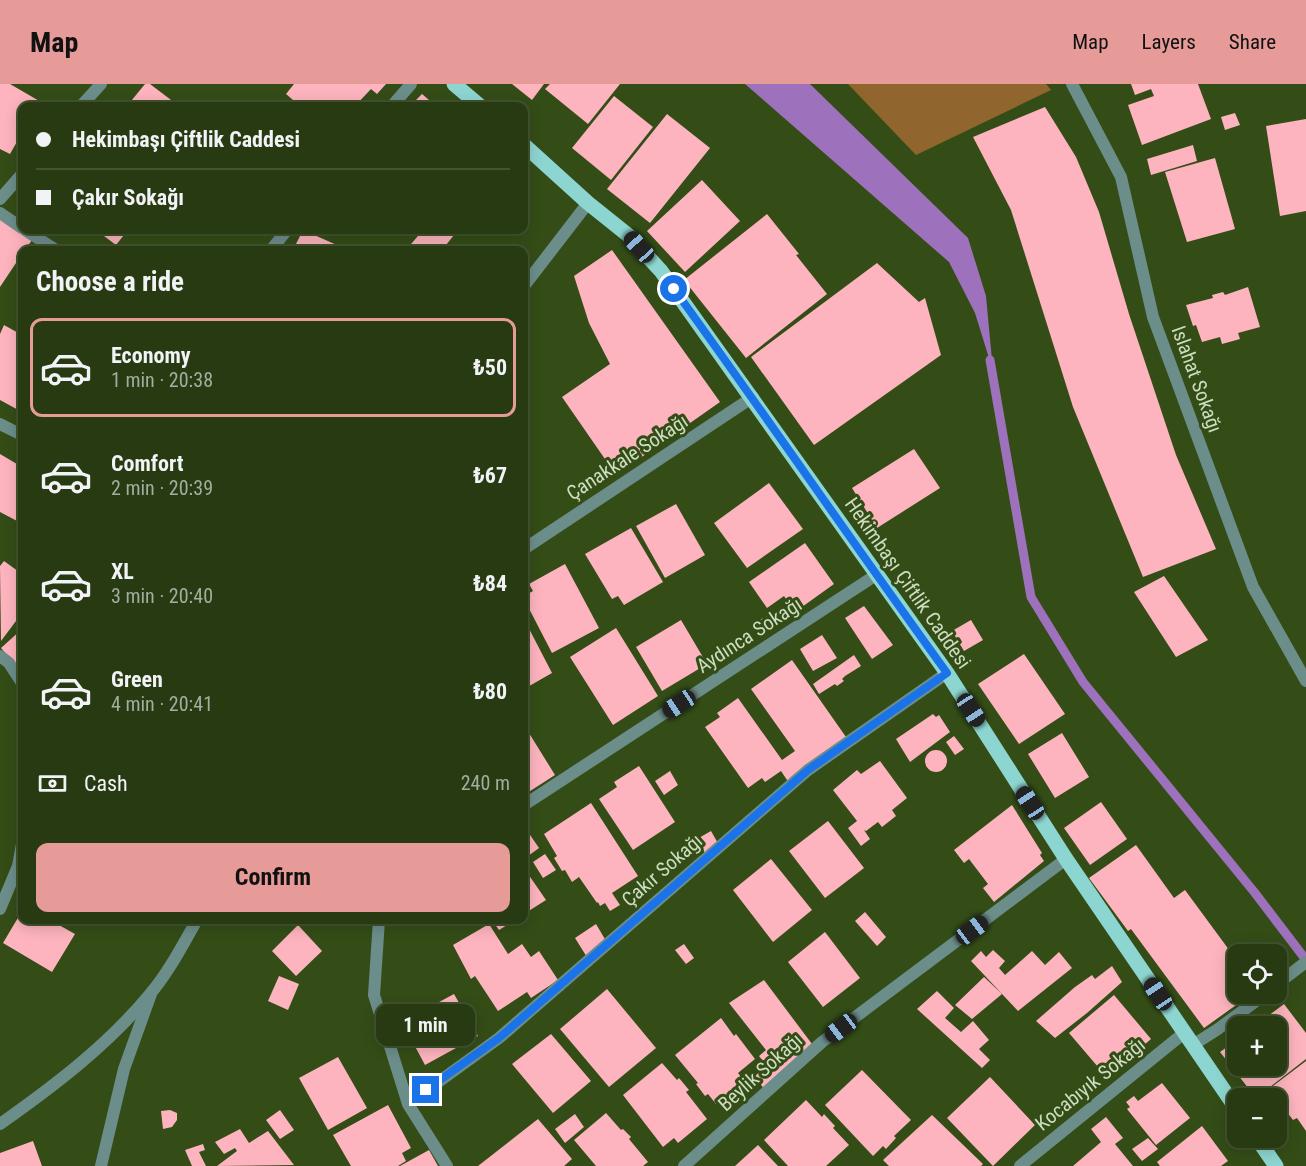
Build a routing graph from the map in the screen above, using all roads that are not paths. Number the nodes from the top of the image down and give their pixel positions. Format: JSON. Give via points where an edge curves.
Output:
{"nodes":[{"id":1,"x":101,"y":84,"type":"edge"},
{"id":2,"x":411,"y":84,"type":"edge"},
{"id":3,"x":454,"y":84,"type":"edge"},
{"id":4,"x":1072,"y":84,"type":"edge"},
{"id":5,"x":85,"y":102,"type":"edge"},
{"id":6,"x":395,"y":102,"type":"edge"},
{"id":7,"x":475,"y":102,"type":"edge"},
{"id":8,"x":528,"y":149,"type":"edge"},
{"id":9,"x":18,"y":179,"type":"edge"},
{"id":10,"x":0,"y":199,"type":"edge"},
{"id":11,"x":588,"y":202,"type":"junction"},
{"id":12,"x":0,"y":213,"type":"edge"},
{"id":13,"x":18,"y":225,"type":"edge"},
{"id":14,"x":32,"y":234,"type":"edge"},
{"id":15,"x":284,"y":234,"type":"edge"},
{"id":16,"x":50,"y":246,"type":"edge"},
{"id":17,"x":274,"y":246,"type":"edge"},
{"id":18,"x":528,"y":281,"type":"edge"},
{"id":19,"x":753,"y":398,"type":"junction"},
{"id":20,"x":0,"y":424,"type":"edge"},
{"id":21,"x":18,"y":433,"type":"edge"},
{"id":22,"x":528,"y":546,"type":"edge"},
{"id":23,"x":876,"y":575,"type":"junction"},
{"id":24,"x":0,"y":656,"type":"edge"},
{"id":25,"x":947,"y":673,"type":"junction"},
{"id":26,"x":18,"y":677,"type":"edge"},
{"id":27,"x":1306,"y":681,"type":"edge"},
{"id":28,"x":528,"y":802,"type":"edge"},
{"id":29,"x":1066,"y":859,"type":"junction"},
{"id":30,"x":18,"y":866,"type":"edge"},
{"id":31,"x":0,"y":909,"type":"edge"},
{"id":32,"x":195,"y":924,"type":"edge"},
{"id":33,"x":379,"y":924,"type":"edge"},
{"id":34,"x":1306,"y":962,"type":"edge"},
{"id":35,"x":1287,"y":978,"type":"edge"},
{"id":36,"x":152,"y":993,"type":"junction"},
{"id":37,"x":1252,"y":1004,"type":"edge"},
{"id":38,"x":1188,"y":1039,"type":"junction"},
{"id":39,"x":1227,"y":1095,"type":"edge"},
{"id":40,"x":408,"y":1104,"type":"junction"},
{"id":41,"x":0,"y":1124,"type":"edge"},
{"id":42,"x":1264,"y":1148,"type":"edge"},
{"id":43,"x":101,"y":1166,"type":"edge"},
{"id":44,"x":447,"y":1166,"type":"edge"},
{"id":45,"x":684,"y":1166,"type":"edge"},
{"id":46,"x":1020,"y":1166,"type":"edge"},
{"id":47,"x":1276,"y":1166,"type":"edge"}],
"edges":[{"from":1,"to":5,"type":"street"},
{"from":2,"to":6,"type":"street"},
{"from":3,"to":7,"type":"main road"},
{"from":4,"to":27,"type":"street","name":"Islahat Sokağı","via":[[1121,177],[1153,316],[1253,586]]},
{"from":8,"to":11,"type":"main road","name":"Hekimbaşı Çiftlik Caddesi"},
{"from":9,"to":10,"type":"street"},
{"from":11,"to":18,"type":"street"},
{"from":11,"to":19,"type":"main road","name":"Hekimbaşı Çiftlik Caddesi","via":[[628,235],[661,271]]},
{"from":12,"to":13,"type":"street"},
{"from":14,"to":16,"type":"street"},
{"from":15,"to":17,"type":"street"},
{"from":19,"to":22,"type":"street","name":"Çanakkale Sokağı"},
{"from":19,"to":23,"type":"main road","name":"Hekimbaşı Çiftlik Caddesi"},
{"from":20,"to":21,"type":"street"},
{"from":23,"to":25,"type":"main road","name":"Hekimbaşı Çiftlik Caddesi"},
{"from":23,"to":28,"type":"street","name":"Aydınca Sokağı"},
{"from":24,"to":26,"type":"street"},
{"from":25,"to":29,"type":"main road","name":"Hekimbaşı Çiftlik Caddesi"},
{"from":25,"to":40,"type":"street","name":"Çakır Sokağı","via":[[808,770],[499,1038]]},
{"from":29,"to":38,"type":"main road","name":"Hekimbaşı Çiftlik Caddesi"},
{"from":29,"to":45,"type":"street","name":"Beylik Sokağı","via":[[822,1042]]},
{"from":30,"to":31,"type":"street"},
{"from":32,"to":36,"type":"street"},
{"from":33,"to":40,"type":"street","via":[[374,995]]},
{"from":34,"to":35,"type":"street"},
{"from":36,"to":41,"type":"street","via":[[98,1047]]},
{"from":36,"to":43,"type":"street","via":[[124,1069]]},
{"from":37,"to":38,"type":"street","name":"Kocabıyık Sokağı","via":[[1218,1029]]},
{"from":38,"to":39,"type":"main road","name":"Hekimbaşı Çiftlik Caddesi"},
{"from":38,"to":46,"type":"street","name":"Kocabıyık Sokağı"},
{"from":40,"to":44,"type":"street"},
{"from":42,"to":47,"type":"main road"}]}
